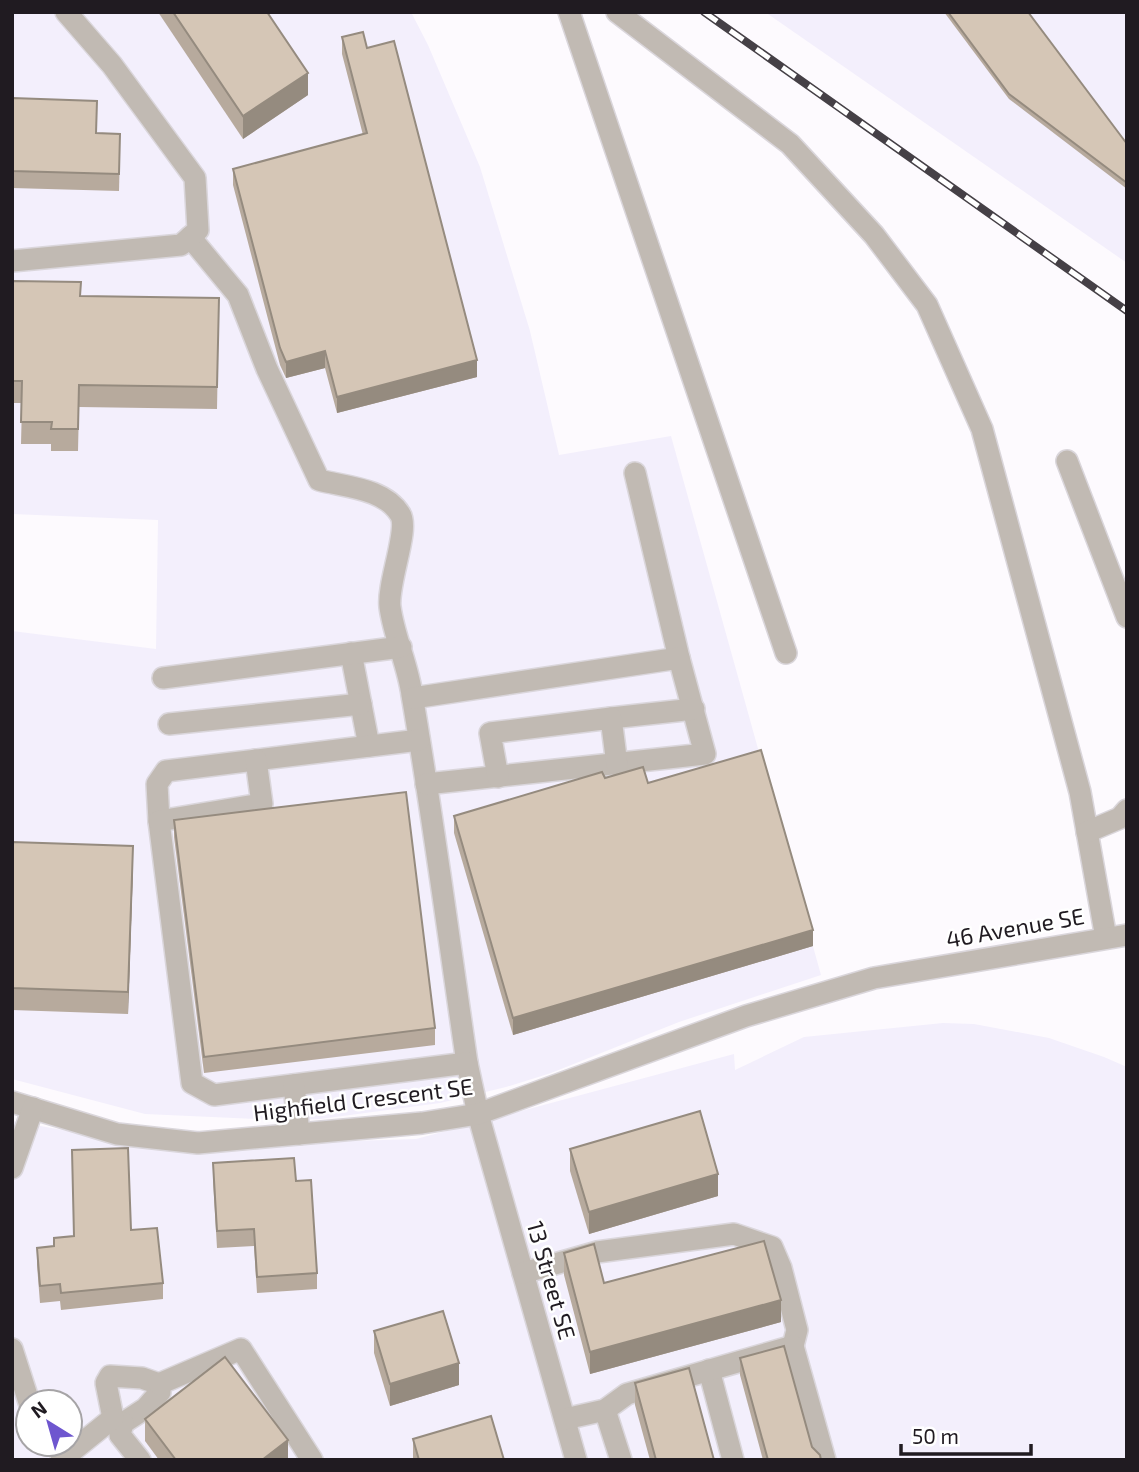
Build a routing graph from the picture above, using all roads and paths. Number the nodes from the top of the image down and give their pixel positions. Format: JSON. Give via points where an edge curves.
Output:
{"nodes":[{"id":1,"x":66,"y":12,"type":"edge"},
{"id":2,"x":569,"y":12,"type":"edge"},
{"id":3,"x":617,"y":12,"type":"edge"},
{"id":4,"x":190,"y":237,"type":"junction"},
{"id":5,"x":12,"y":261,"type":"edge"},
{"id":6,"x":1067,"y":461,"type":"dead end"},
{"id":7,"x":635,"y":472,"type":"dead end"},
{"id":8,"x":1127,"y":617,"type":"edge"},
{"id":9,"x":401,"y":647,"type":"junction"},
{"id":10,"x":351,"y":653,"type":"junction"},
{"id":11,"x":786,"y":653,"type":"dead end"},
{"id":12,"x":679,"y":658,"type":"junction"},
{"id":13,"x":163,"y":678,"type":"dead end"},
{"id":14,"x":413,"y":698,"type":"junction"},
{"id":15,"x":361,"y":704,"type":"junction"},
{"id":16,"x":694,"y":709,"type":"junction"},
{"id":17,"x":611,"y":718,"type":"junction"},
{"id":18,"x":169,"y":724,"type":"dead end"},
{"id":19,"x":419,"y":740,"type":"junction"},
{"id":20,"x":369,"y":746,"type":"junction"},
{"id":21,"x":256,"y":760,"type":"junction"},
{"id":22,"x":617,"y":765,"type":"junction"},
{"id":23,"x":498,"y":777,"type":"junction"},
{"id":24,"x":426,"y":784,"type":"junction"},
{"id":25,"x":1127,"y":810,"type":"edge"},
{"id":26,"x":159,"y":821,"type":"junction"},
{"id":27,"x":1087,"y":832,"type":"junction"},
{"id":28,"x":1116,"y":937,"type":"edge"},
{"id":29,"x":912,"y":971,"type":"joint"},
{"id":30,"x":467,"y":1063,"type":"junction"},
{"id":31,"x":294,"y":1085,"type":"junction"},
{"id":32,"x":22,"y":1105,"type":"edge"},
{"id":33,"x":478,"y":1114,"type":"junction"},
{"id":34,"x":299,"y":1134,"type":"junction"},
{"id":35,"x":12,"y":1168,"type":"edge"},
{"id":36,"x":523,"y":1273,"type":"junction"},
{"id":37,"x":793,"y":1346,"type":"junction"},
{"id":38,"x":12,"y":1349,"type":"edge"},
{"id":39,"x":709,"y":1370,"type":"junction"},
{"id":40,"x":159,"y":1384,"type":"junction"},
{"id":41,"x":20,"y":1388,"type":"edge"},
{"id":42,"x":606,"y":1410,"type":"junction"},
{"id":43,"x":565,"y":1419,"type":"junction"},
{"id":44,"x":118,"y":1421,"type":"junction"},
{"id":45,"x":61,"y":1460,"type":"edge"},
{"id":46,"x":140,"y":1460,"type":"edge"},
{"id":47,"x":312,"y":1460,"type":"edge"},
{"id":48,"x":576,"y":1460,"type":"edge"},
{"id":49,"x":621,"y":1460,"type":"edge"},
{"id":50,"x":733,"y":1460,"type":"edge"},
{"id":51,"x":825,"y":1460,"type":"edge"}],
"edges":[{"from":1,"to":4,"type":"street","via":[[112,65],[195,178],[198,230]]},
{"from":2,"to":11,"type":"street"},
{"from":3,"to":27,"type":"street","via":[[790,144],[874,235],[927,305],[982,429],[1077,779]]},
{"from":4,"to":5,"type":"street","via":[[181,245]]},
{"from":4,"to":9,"type":"street","name":"13 Street SE","via":[[238,295],[319,480],[379,494],[401,514],[402,541],[392,575],[390,606]]},
{"from":6,"to":8,"type":"street"},
{"from":7,"to":12,"type":"street"},
{"from":9,"to":10,"type":"street"},
{"from":9,"to":14,"type":"street","name":"13 Street SE"},
{"from":10,"to":13,"type":"street"},
{"from":10,"to":15,"type":"street"},
{"from":12,"to":14,"type":"street"},
{"from":12,"to":16,"type":"street"},
{"from":14,"to":19,"type":"street","name":"13 Street SE"},
{"from":15,"to":18,"type":"street"},
{"from":15,"to":20,"type":"street"},
{"from":16,"to":17,"type":"street"},
{"from":16,"to":22,"type":"street","via":[[705,754]]},
{"from":17,"to":22,"type":"street"},
{"from":17,"to":23,"type":"street","via":[[490,733]]},
{"from":19,"to":20,"type":"street"},
{"from":19,"to":24,"type":"street","name":"13 Street SE"},
{"from":20,"to":21,"type":"street"},
{"from":21,"to":26,"type":"street","via":[[166,771],[157,784]]},
{"from":21,"to":26,"type":"street","via":[[262,804]]},
{"from":22,"to":23,"type":"street"},
{"from":23,"to":24,"type":"street"},
{"from":24,"to":30,"type":"street","name":"13 Street SE"},
{"from":25,"to":27,"type":"street","via":[[1120,818]]},
{"from":26,"to":31,"type":"street","via":[[192,1083],[214,1095]]},
{"from":27,"to":28,"type":"street"},
{"from":28,"to":29,"type":"street","name":"46 Avenue SE"},
{"from":29,"to":33,"type":"street","name":"Highfield Crescent SE","via":[[746,1016]]},
{"from":30,"to":31,"type":"street"},
{"from":30,"to":33,"type":"street","name":"13 Street SE"},
{"from":31,"to":34,"type":"street"},
{"from":32,"to":34,"type":"street","name":"Highfield Crescent SE","via":[[117,1134],[198,1143]]},
{"from":32,"to":35,"type":"street"},
{"from":33,"to":34,"type":"street","name":"Highfield Crescent SE"},
{"from":33,"to":36,"type":"street","name":"13 Street SE"},
{"from":36,"to":37,"type":"street","via":[[597,1252],[734,1234],[772,1247],[797,1330]]},
{"from":36,"to":43,"type":"street","name":"13 Street SE"},
{"from":37,"to":39,"type":"street"},
{"from":37,"to":51,"type":"street"},
{"from":38,"to":41,"type":"street"},
{"from":39,"to":42,"type":"street","via":[[627,1394]]},
{"from":39,"to":50,"type":"street"},
{"from":40,"to":44,"type":"street","via":[[160,1391],[146,1408]]},
{"from":40,"to":44,"type":"street","via":[[142,1378],[110,1377],[106,1383]]},
{"from":40,"to":47,"type":"street","via":[[240,1349]]},
{"from":42,"to":43,"type":"street"},
{"from":42,"to":49,"type":"street"},
{"from":43,"to":48,"type":"street","name":"13 Street SE"},
{"from":44,"to":45,"type":"street"},
{"from":44,"to":46,"type":"street","via":[[120,1434]]}]}
